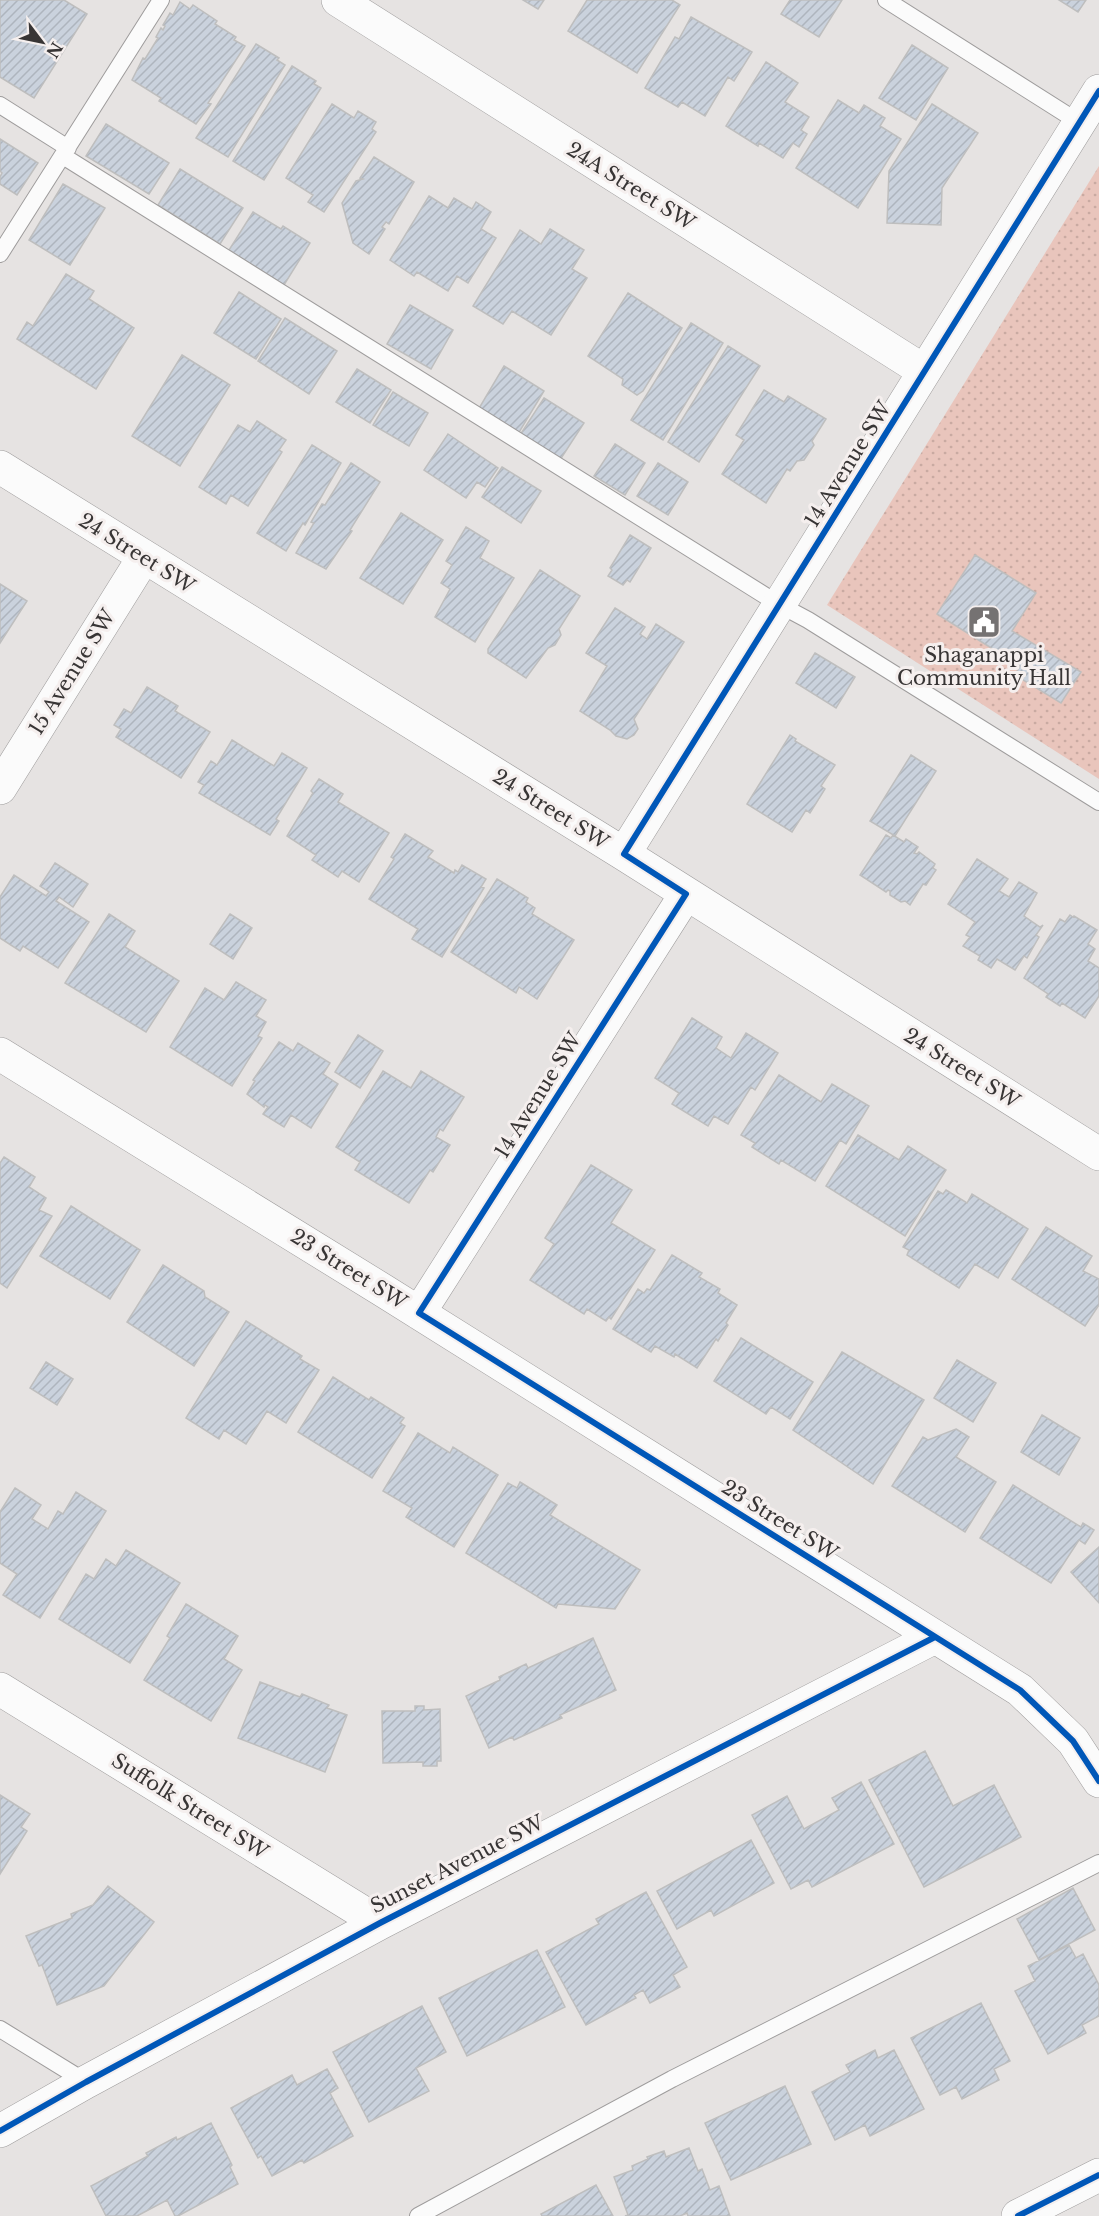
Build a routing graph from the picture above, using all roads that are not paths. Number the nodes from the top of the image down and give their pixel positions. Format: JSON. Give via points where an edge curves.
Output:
{"nodes":[{"id":1,"x":161,"y":0,"type":"edge"},
{"id":2,"x":338,"y":0,"type":"edge"},
{"id":3,"x":886,"y":0,"type":"edge"},
{"id":4,"x":1099,"y":91,"type":"edge"},
{"id":5,"x":0,"y":105,"type":"edge"},
{"id":6,"x":1080,"y":123,"type":"junction"},
{"id":7,"x":65,"y":152,"type":"junction"},
{"id":8,"x":0,"y":254,"type":"edge"},
{"id":9,"x":924,"y":371,"type":"junction"},
{"id":10,"x":0,"y":467,"type":"edge"},
{"id":11,"x":144,"y":557,"type":"junction"},
{"id":12,"x":780,"y":605,"type":"junction"},
{"id":13,"x":0,"y":788,"type":"edge"},
{"id":14,"x":1099,"y":802,"type":"edge"},
{"id":15,"x":624,"y":854,"type":"junction"},
{"id":16,"x":686,"y":894,"type":"junction"},
{"id":17,"x":0,"y":1054,"type":"edge"},
{"id":18,"x":1099,"y":1154,"type":"edge"},
{"id":19,"x":419,"y":1313,"type":"junction"},
{"id":20,"x":935,"y":1637,"type":"junction"},
{"id":21,"x":0,"y":1689,"type":"edge"},
{"id":22,"x":1099,"y":1781,"type":"edge"},
{"id":23,"x":1099,"y":1863,"type":"edge"},
{"id":24,"x":380,"y":1923,"type":"junction"},
{"id":25,"x":0,"y":2029,"type":"edge"},
{"id":26,"x":86,"y":2082,"type":"junction"},
{"id":27,"x":0,"y":2131,"type":"edge"},
{"id":28,"x":1099,"y":2175,"type":"edge"},
{"id":29,"x":418,"y":2216,"type":"edge"},
{"id":30,"x":1018,"y":2216,"type":"edge"}],
"edges":[{"from":1,"to":7,"type":"lane"},
{"from":2,"to":9,"type":"street","name":"24A Street SW"},
{"from":3,"to":6,"type":"lane"},
{"from":4,"to":6,"type":"street","name":"14 Avenue SW"},
{"from":5,"to":7,"type":"lane"},
{"from":6,"to":9,"type":"street","name":"14 Avenue SW"},
{"from":7,"to":8,"type":"lane"},
{"from":7,"to":12,"type":"lane"},
{"from":9,"to":12,"type":"street","name":"14 Avenue SW"},
{"from":10,"to":11,"type":"street","name":"24 Street SW"},
{"from":11,"to":13,"type":"street","name":"15 Avenue SW"},
{"from":11,"to":15,"type":"street","name":"24 Street SW"},
{"from":12,"to":14,"type":"lane"},
{"from":12,"to":15,"type":"street","name":"14 Avenue SW"},
{"from":15,"to":16,"type":"street","name":"24 Street SW"},
{"from":16,"to":18,"type":"street","name":"24 Street SW"},
{"from":16,"to":19,"type":"street","name":"14 Avenue SW"},
{"from":17,"to":19,"type":"street","name":"23 Street SW"},
{"from":19,"to":20,"type":"street","name":"23 Street SW"},
{"from":20,"to":22,"type":"street","name":"23 Street SW","via":[[1020,1690],[1073,1741]]},
{"from":20,"to":24,"type":"street","name":"Sunset Avenue SW"},
{"from":21,"to":24,"type":"street","name":"Suffolk Street SW"},
{"from":23,"to":29,"type":"lane","via":[[682,2073]]},
{"from":24,"to":26,"type":"street","name":"Sunset Avenue SW"},
{"from":25,"to":26,"type":"lane"},
{"from":26,"to":27,"type":"street","name":"Sunset Avenue SW"},
{"from":28,"to":30,"type":"street"}]}
